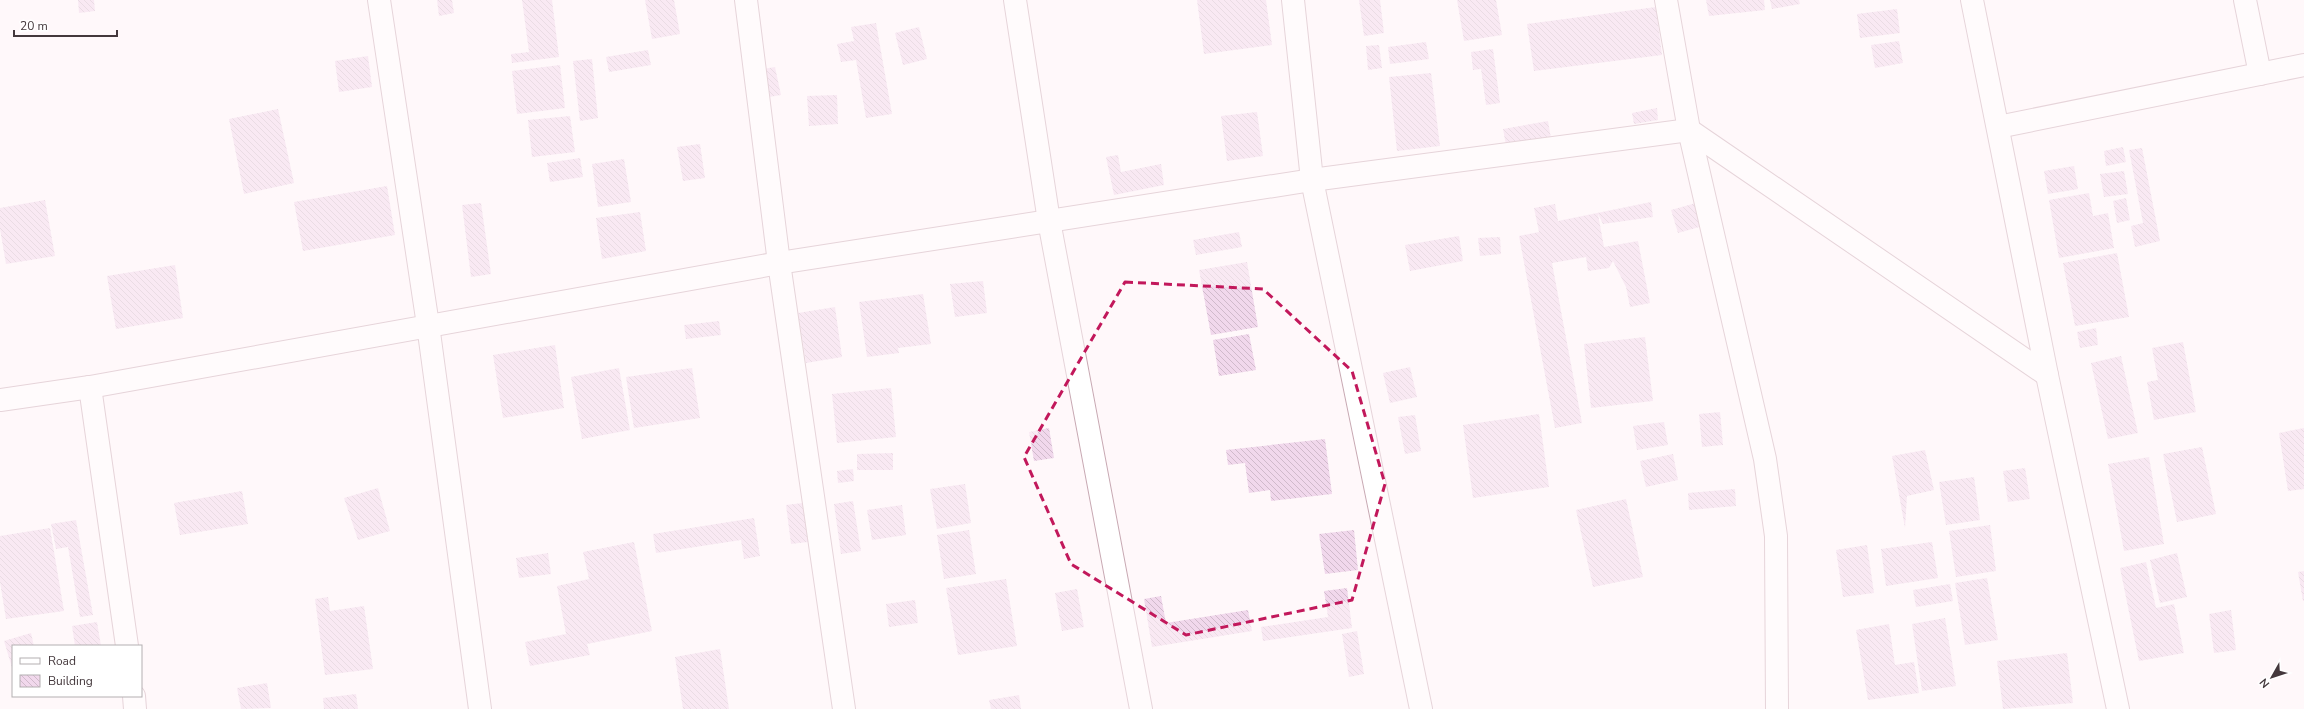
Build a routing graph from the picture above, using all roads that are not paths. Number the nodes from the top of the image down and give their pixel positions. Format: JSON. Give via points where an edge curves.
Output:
{"nodes":[{"id":1,"x":379,"y":0,"type":"edge"},
{"id":2,"x":746,"y":0,"type":"edge"},
{"id":3,"x":1015,"y":0,"type":"edge"},
{"id":4,"x":1293,"y":0,"type":"edge"},
{"id":5,"x":1666,"y":0,"type":"edge"},
{"id":6,"x":1972,"y":0,"type":"edge"},
{"id":7,"x":2245,"y":0,"type":"edge"},
{"id":8,"x":2304,"y":65,"type":"edge"},
{"id":9,"x":2260,"y":74,"type":"junction"},
{"id":10,"x":1998,"y":127,"type":"junction"},
{"id":11,"x":1689,"y":130,"type":"junction"},
{"id":12,"x":1312,"y":180,"type":"junction"},
{"id":13,"x":1049,"y":221,"type":"junction"},
{"id":14,"x":779,"y":263,"type":"junction"},
{"id":15,"x":428,"y":325,"type":"junction"},
{"id":16,"x":2047,"y":375,"type":"junction"},
{"id":17,"x":90,"y":387,"type":"junction"},
{"id":18,"x":0,"y":400,"type":"edge"},
{"id":19,"x":127,"y":645,"type":"edge"},
{"id":20,"x":134,"y":697,"type":"edge"},
{"id":21,"x":136,"y":709,"type":"edge"},
{"id":22,"x":480,"y":709,"type":"edge"},
{"id":23,"x":844,"y":709,"type":"edge"},
{"id":24,"x":1141,"y":709,"type":"edge"},
{"id":25,"x":1421,"y":709,"type":"edge"},
{"id":26,"x":1777,"y":709,"type":"edge"},
{"id":27,"x":2118,"y":709,"type":"edge"}],
"edges":[{"from":1,"to":15,"type":"street"},
{"from":2,"to":14,"type":"street"},
{"from":3,"to":13,"type":"street"},
{"from":4,"to":12,"type":"street"},
{"from":5,"to":11,"type":"street"},
{"from":6,"to":10,"type":"street"},
{"from":7,"to":9,"type":"street"},
{"from":8,"to":9,"type":"street"},
{"from":9,"to":10,"type":"street"},
{"from":10,"to":16,"type":"street"},
{"from":11,"to":12,"type":"street"},
{"from":11,"to":16,"type":"street"},
{"from":11,"to":26,"type":"street","via":[[1765,459],[1776,536]]},
{"from":12,"to":13,"type":"street"},
{"from":12,"to":25,"type":"street"},
{"from":13,"to":14,"type":"street"},
{"from":13,"to":24,"type":"street"},
{"from":14,"to":15,"type":"street"},
{"from":14,"to":23,"type":"street"},
{"from":15,"to":17,"type":"street"},
{"from":15,"to":22,"type":"street"},
{"from":16,"to":27,"type":"street"},
{"from":17,"to":18,"type":"street"},
{"from":17,"to":19,"type":"street"},
{"from":20,"to":21,"type":"street"}]}
